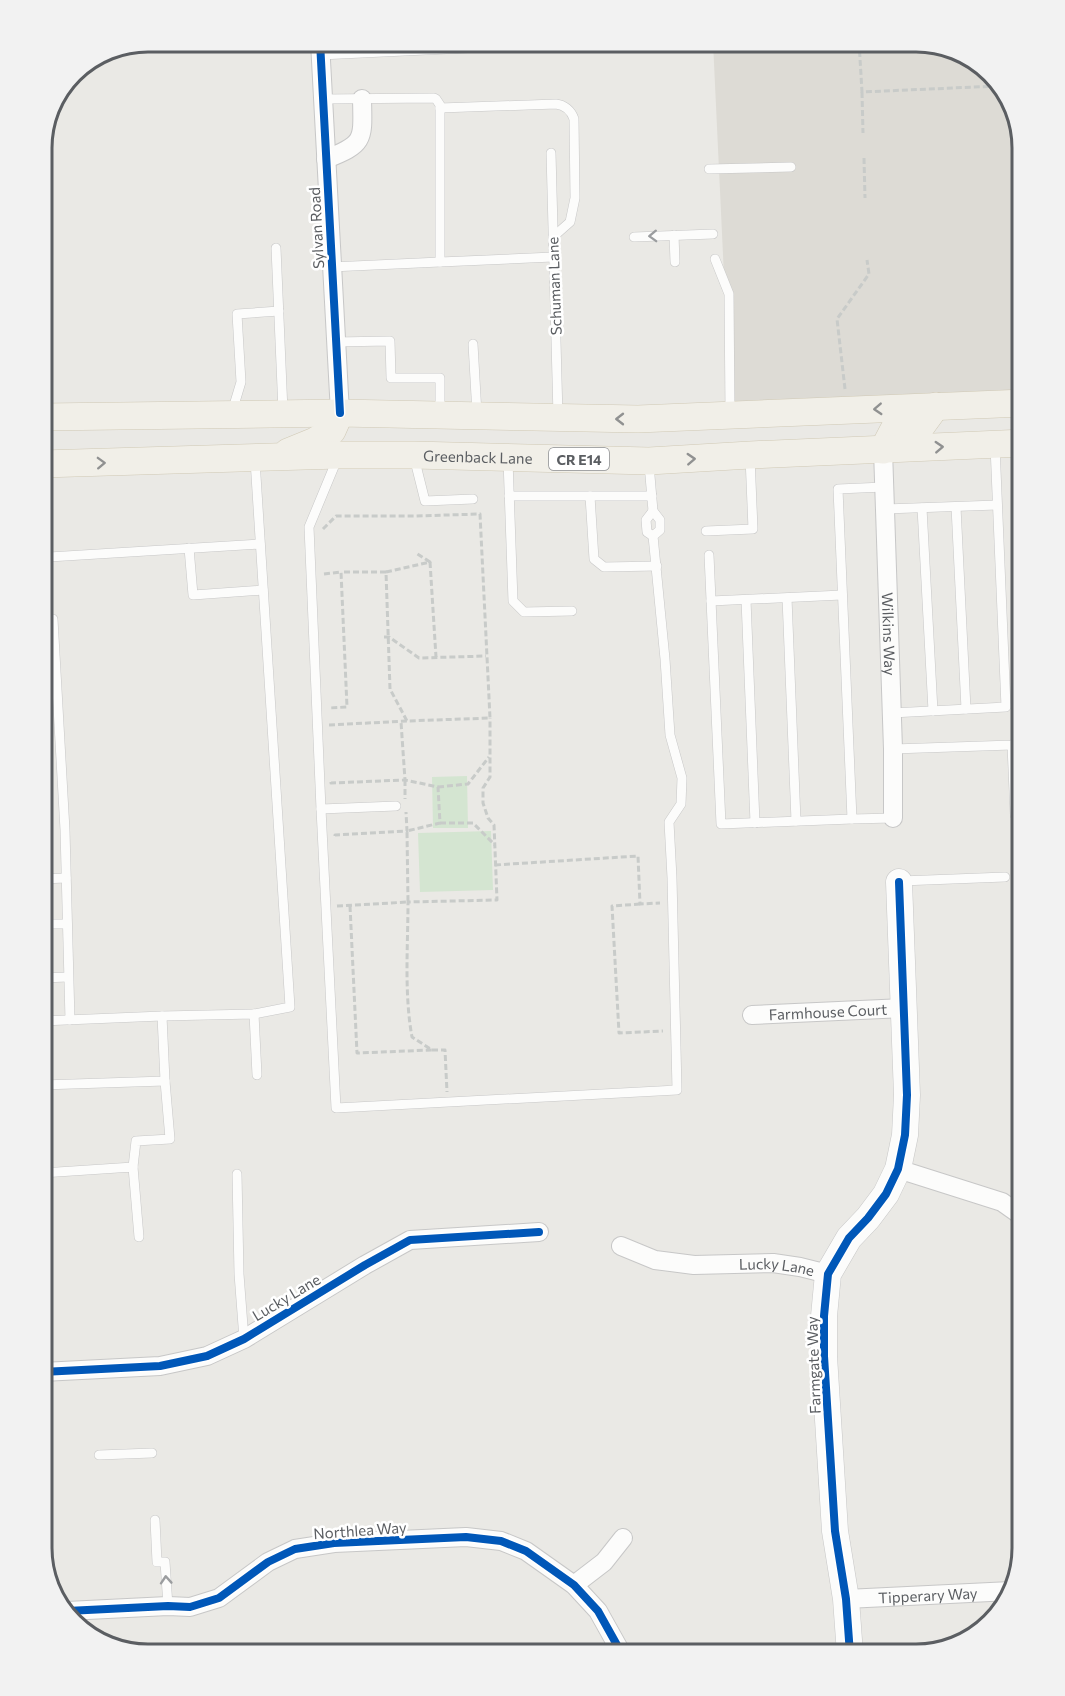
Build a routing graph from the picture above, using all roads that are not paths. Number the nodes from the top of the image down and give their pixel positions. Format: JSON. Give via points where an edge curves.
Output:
{"nodes":[{"id":1,"x":320,"y":52,"type":"edge"},
{"id":2,"x":322,"y":99,"type":"junction"},
{"id":3,"x":362,"y":99,"type":"junction"},
{"id":4,"x":440,"y":108,"type":"junction"},
{"id":5,"x":551,"y":153,"type":"dead end"},
{"id":6,"x":326,"y":159,"type":"junction"},
{"id":7,"x":790,"y":167,"type":"dead end"},
{"id":8,"x":709,"y":169,"type":"dead end"},
{"id":9,"x":713,"y":234,"type":"dead end"},
{"id":10,"x":674,"y":235,"type":"junction"},
{"id":11,"x":553,"y":237,"type":"junction"},
{"id":12,"x":634,"y":237,"type":"dead end"},
{"id":13,"x":276,"y":248,"type":"dead end"},
{"id":14,"x":553,"y":257,"type":"junction"},
{"id":15,"x":715,"y":259,"type":"dead end"},
{"id":16,"x":440,"y":262,"type":"junction"},
{"id":17,"x":675,"y":262,"type":"dead end"},
{"id":18,"x":331,"y":267,"type":"junction"},
{"id":19,"x":279,"y":312,"type":"junction"},
{"id":20,"x":335,"y":342,"type":"junction"},
{"id":21,"x":473,"y":344,"type":"dead end"},
{"id":22,"x":1012,"y":403,"type":"edge"},
{"id":23,"x":936,"y":406,"type":"junction"},
{"id":24,"x":340,"y":413,"type":"junction"},
{"id":25,"x":232,"y":414,"type":"junction"},
{"id":26,"x":283,"y":414,"type":"junction"},
{"id":27,"x":394,"y":414,"type":"junction"},
{"id":28,"x":730,"y":415,"type":"junction"},
{"id":29,"x":440,"y":416,"type":"junction"},
{"id":30,"x":53,"y":417,"type":"edge"},
{"id":31,"x":478,"y":417,"type":"junction"},
{"id":32,"x":558,"y":418,"type":"junction"},
{"id":33,"x":1012,"y":443,"type":"edge"},
{"id":34,"x":995,"y":444,"type":"junction"},
{"id":35,"x":883,"y":450,"type":"junction"},
{"id":36,"x":339,"y":455,"type":"junction"},
{"id":37,"x":414,"y":455,"type":"junction"},
{"id":38,"x":750,"y":455,"type":"junction"},
{"id":39,"x":265,"y":457,"type":"junction"},
{"id":40,"x":507,"y":458,"type":"junction"},
{"id":41,"x":649,"y":461,"type":"junction"},
{"id":42,"x":53,"y":464,"type":"edge"},
{"id":43,"x":884,"y":487,"type":"junction"},
{"id":44,"x":509,"y":496,"type":"junction"},
{"id":45,"x":590,"y":496,"type":"junction"},
{"id":46,"x":652,"y":496,"type":"junction"},
{"id":47,"x":474,"y":499,"type":"dead end"},
{"id":48,"x":998,"y":505,"type":"junction"},
{"id":49,"x":956,"y":507,"type":"junction"},
{"id":50,"x":922,"y":508,"type":"junction"},
{"id":51,"x":885,"y":509,"type":"junction"},
{"id":52,"x":706,"y":531,"type":"dead end"},
{"id":53,"x":260,"y":544,"type":"junction"},
{"id":54,"x":189,"y":548,"type":"junction"},
{"id":55,"x":709,"y":555,"type":"dead end"},
{"id":56,"x":53,"y":557,"type":"edge"},
{"id":57,"x":657,"y":566,"type":"junction"},
{"id":58,"x":263,"y":590,"type":"junction"},
{"id":59,"x":842,"y":596,"type":"junction"},
{"id":60,"x":787,"y":598,"type":"junction"},
{"id":61,"x":746,"y":600,"type":"junction"},
{"id":62,"x":711,"y":601,"type":"junction"},
{"id":63,"x":572,"y":611,"type":"dead end"},
{"id":64,"x":53,"y":619,"type":"dead end"},
{"id":65,"x":966,"y":709,"type":"junction"},
{"id":66,"x":933,"y":711,"type":"junction"},
{"id":67,"x":892,"y":713,"type":"junction"},
{"id":68,"x":1012,"y":746,"type":"edge"},
{"id":69,"x":893,"y":749,"type":"junction"},
{"id":70,"x":401,"y":807,"type":"road end"},
{"id":71,"x":321,"y":809,"type":"junction"},
{"id":72,"x":893,"y":818,"type":"joint"},
{"id":73,"x":852,"y":819,"type":"junction"},
{"id":74,"x":796,"y":821,"type":"junction"},
{"id":75,"x":755,"y":823,"type":"junction"},
{"id":76,"x":1005,"y":877,"type":"dead end"},
{"id":77,"x":66,"y":878,"type":"junction"},
{"id":78,"x":52,"y":879,"type":"edge"},
{"id":79,"x":898,"y":882,"type":"joint"},
{"id":80,"x":52,"y":924,"type":"edge"},
{"id":81,"x":67,"y":924,"type":"junction"},
{"id":82,"x":68,"y":977,"type":"junction"},
{"id":83,"x":52,"y":978,"type":"edge"},
{"id":84,"x":904,"y":1008,"type":"junction"},
{"id":85,"x":254,"y":1014,"type":"junction"},
{"id":86,"x":752,"y":1015,"type":"dead end"},
{"id":87,"x":162,"y":1016,"type":"junction"},
{"id":88,"x":70,"y":1020,"type":"junction"},
{"id":89,"x":52,"y":1021,"type":"edge"},
{"id":90,"x":257,"y":1076,"type":"dead end"},
{"id":91,"x":165,"y":1080,"type":"junction"},
{"id":92,"x":52,"y":1085,"type":"edge"},
{"id":93,"x":133,"y":1167,"type":"junction"},
{"id":94,"x":898,"y":1169,"type":"junction"},
{"id":95,"x":52,"y":1172,"type":"edge"},
{"id":96,"x":237,"y":1174,"type":"dead end"},
{"id":97,"x":1012,"y":1209,"type":"edge"},
{"id":98,"x":539,"y":1232,"type":"dead end"},
{"id":99,"x":139,"y":1237,"type":"dead end"},
{"id":100,"x":621,"y":1246,"type":"dead end"},
{"id":101,"x":828,"y":1274,"type":"junction"},
{"id":102,"x":244,"y":1338,"type":"junction"},
{"id":103,"x":52,"y":1371,"type":"edge"},
{"id":104,"x":152,"y":1453,"type":"dead end"},
{"id":105,"x":99,"y":1455,"type":"dead end"},
{"id":106,"x":155,"y":1520,"type":"dead end"},
{"id":107,"x":623,"y":1538,"type":"dead end"},
{"id":108,"x":574,"y":1585,"type":"junction"},
{"id":109,"x":1002,"y":1591,"type":"edge"},
{"id":110,"x":846,"y":1599,"type":"junction"},
{"id":111,"x":168,"y":1606,"type":"junction"},
{"id":112,"x":76,"y":1611,"type":"edge"},
{"id":113,"x":616,"y":1644,"type":"edge"},
{"id":114,"x":849,"y":1644,"type":"edge"}],
"edges":[{"from":1,"to":2,"type":"street","name":"Sylvan Road"},
{"from":2,"to":3,"type":"lane"},
{"from":2,"to":6,"type":"street","name":"Sylvan Road"},
{"from":3,"to":4,"type":"lane","via":[[434,98]]},
{"from":3,"to":6,"type":"street","via":[[361,136],[350,150]]},
{"from":4,"to":11,"type":"lane","via":[[556,104],[570,111],[575,198],[570,222]]},
{"from":4,"to":16,"type":"lane"},
{"from":5,"to":11,"type":"lane","name":"Schuman Lane"},
{"from":6,"to":18,"type":"street","name":"Sylvan Road"},
{"from":7,"to":8,"type":"lane"},
{"from":9,"to":10,"type":"lane"},
{"from":10,"to":12,"type":"lane","one_way":true},
{"from":10,"to":17,"type":"lane"},
{"from":11,"to":14,"type":"lane","name":"Schuman Lane"},
{"from":13,"to":19,"type":"lane"},
{"from":14,"to":16,"type":"lane"},
{"from":14,"to":32,"type":"lane","name":"Schuman Lane"},
{"from":15,"to":28,"type":"lane","via":[[729,294]]},
{"from":16,"to":18,"type":"lane"},
{"from":18,"to":20,"type":"street","name":"Sylvan Road"},
{"from":19,"to":25,"type":"lane","via":[[237,314],[241,382]]},
{"from":19,"to":26,"type":"lane"},
{"from":20,"to":24,"type":"street","name":"Sylvan Road"},
{"from":20,"to":29,"type":"lane","via":[[390,341],[391,378],[440,378]]},
{"from":21,"to":31,"type":"lane"},
{"from":22,"to":23,"type":"main road"},
{"from":23,"to":28,"type":"main road","one_way":true},
{"from":23,"to":35,"type":"main road","via":[[920,428],[894,429]]},
{"from":24,"to":26,"type":"main road"},
{"from":24,"to":27,"type":"main road"},
{"from":24,"to":39,"type":"main road","via":[[332,431],[315,441]]},
{"from":25,"to":26,"type":"main road"},
{"from":25,"to":30,"type":"main road"},
{"from":27,"to":29,"type":"main road"},
{"from":27,"to":36,"type":"main road","via":[[375,432]]},
{"from":28,"to":32,"type":"main road","one_way":true},
{"from":29,"to":31,"type":"main road"},
{"from":31,"to":32,"type":"main road"},
{"from":33,"to":34,"type":"main road","name":"Greenback Lane","number":"CR E14"},
{"from":35,"to":34,"type":"main road","name":"Greenback Lane","number":"CR E14","one_way":true},
{"from":34,"to":48,"type":"lane"},
{"from":35,"to":38,"type":"main road","name":"Greenback Lane","number":"CR E14"},
{"from":35,"to":43,"type":"street","name":"Wilkins Way"},
{"from":36,"to":37,"type":"main road","name":"Greenback Lane","number":"CR E14"},
{"from":36,"to":39,"type":"main road","name":"Greenback Lane","number":"CR E14"},
{"from":36,"to":71,"type":"lane","via":[[309,527]]},
{"from":37,"to":40,"type":"main road","name":"Greenback Lane","number":"CR E14"},
{"from":37,"to":47,"type":"lane","via":[[425,501]]},
{"from":41,"to":38,"type":"main road","name":"Greenback Lane","number":"CR E14","one_way":true},
{"from":38,"to":52,"type":"lane","via":[[753,530]]},
{"from":42,"to":39,"type":"main road","name":"Greenback Lane","number":"CR E14","one_way":true},
{"from":39,"to":53,"type":"lane"},
{"from":40,"to":41,"type":"main road","name":"Greenback Lane","number":"CR E14"},
{"from":40,"to":44,"type":"lane"},
{"from":41,"to":46,"type":"lane"},
{"from":43,"to":51,"type":"street","name":"Wilkins Way"},
{"from":43,"to":59,"type":"lane","via":[[837,489]]},
{"from":44,"to":45,"type":"lane"},
{"from":44,"to":63,"type":"lane","via":[[513,601],[524,612]]},
{"from":45,"to":46,"type":"lane"},
{"from":45,"to":57,"type":"lane","via":[[594,559],[604,567]]},
{"from":46,"to":57,"type":"lane","via":[[653,511],[660,520],[660,530],[653,536]]},
{"from":48,"to":49,"type":"lane"},
{"from":48,"to":65,"type":"lane","via":[[1006,707]]},
{"from":49,"to":50,"type":"lane"},
{"from":49,"to":65,"type":"lane"},
{"from":50,"to":51,"type":"lane"},
{"from":50,"to":66,"type":"lane"},
{"from":51,"to":67,"type":"street","name":"Wilkins Way"},
{"from":53,"to":54,"type":"lane"},
{"from":53,"to":58,"type":"lane"},
{"from":54,"to":56,"type":"lane"},
{"from":54,"to":58,"type":"lane","via":[[193,595]]},
{"from":55,"to":62,"type":"lane"},
{"from":57,"to":71,"type":"lane","via":[[669,735],[682,778],[681,804],[669,822],[677,1090],[336,1108]]},
{"from":58,"to":85,"type":"lane","via":[[290,1006]]},
{"from":59,"to":60,"type":"lane"},
{"from":59,"to":73,"type":"lane"},
{"from":60,"to":61,"type":"lane"},
{"from":60,"to":74,"type":"lane"},
{"from":61,"to":62,"type":"lane"},
{"from":61,"to":75,"type":"lane"},
{"from":62,"to":75,"type":"lane","via":[[721,824]]},
{"from":64,"to":77,"type":"lane"},
{"from":65,"to":66,"type":"lane"},
{"from":66,"to":67,"type":"lane"},
{"from":67,"to":69,"type":"street","name":"Wilkins Way"},
{"from":68,"to":69,"type":"lane"},
{"from":69,"to":72,"type":"street","name":"Wilkins Way"},
{"from":70,"to":71,"type":"lane"},
{"from":72,"to":73,"type":"lane"},
{"from":73,"to":74,"type":"lane"},
{"from":74,"to":75,"type":"lane"},
{"from":76,"to":79,"type":"lane"},
{"from":77,"to":78,"type":"lane"},
{"from":77,"to":81,"type":"lane"},
{"from":79,"to":84,"type":"street","name":"Farmgate Way"},
{"from":80,"to":81,"type":"lane"},
{"from":81,"to":82,"type":"lane"},
{"from":82,"to":83,"type":"lane"},
{"from":82,"to":88,"type":"lane"},
{"from":84,"to":86,"type":"street","name":"Farmhouse Court"},
{"from":84,"to":94,"type":"street","name":"Farmgate Way","via":[[908,1095]]},
{"from":85,"to":87,"type":"lane"},
{"from":85,"to":90,"type":"lane"},
{"from":87,"to":88,"type":"lane"},
{"from":87,"to":91,"type":"lane"},
{"from":88,"to":89,"type":"lane"},
{"from":91,"to":92,"type":"lane"},
{"from":91,"to":93,"type":"lane","via":[[170,1139],[136,1141]]},
{"from":93,"to":95,"type":"lane"},
{"from":93,"to":99,"type":"lane"},
{"from":94,"to":97,"type":"street","via":[[1002,1202]]},
{"from":94,"to":101,"type":"street","name":"Farmgate Way","via":[[886,1194],[849,1238]]},
{"from":96,"to":102,"type":"lane"},
{"from":98,"to":102,"type":"street","name":"Lucky Lane","via":[[410,1240]]},
{"from":100,"to":101,"type":"street","name":"Lucky Lane","via":[[655,1260],[694,1264],[773,1263]]},
{"from":101,"to":110,"type":"street","name":"Farmgate Way","via":[[824,1356],[835,1531]]},
{"from":102,"to":103,"type":"street","name":"Lucky Lane","via":[[207,1356],[160,1365]]},
{"from":104,"to":105,"type":"lane"},
{"from":111,"to":106,"type":"lane","one_way":true,"via":[[165,1562],[157,1562]]},
{"from":107,"to":108,"type":"street","via":[[604,1562]]},
{"from":108,"to":111,"type":"street","name":"Northlea Way","via":[[526,1551],[501,1541],[466,1537],[334,1543],[295,1549],[268,1562],[219,1598],[190,1607]]},
{"from":108,"to":113,"type":"street","name":"Northlea Way","via":[[598,1611]]},
{"from":109,"to":110,"type":"street","name":"Tipperary Way"},
{"from":110,"to":114,"type":"street","name":"Farmgate Way"},
{"from":111,"to":112,"type":"street","name":"Northlea Way"}]}
